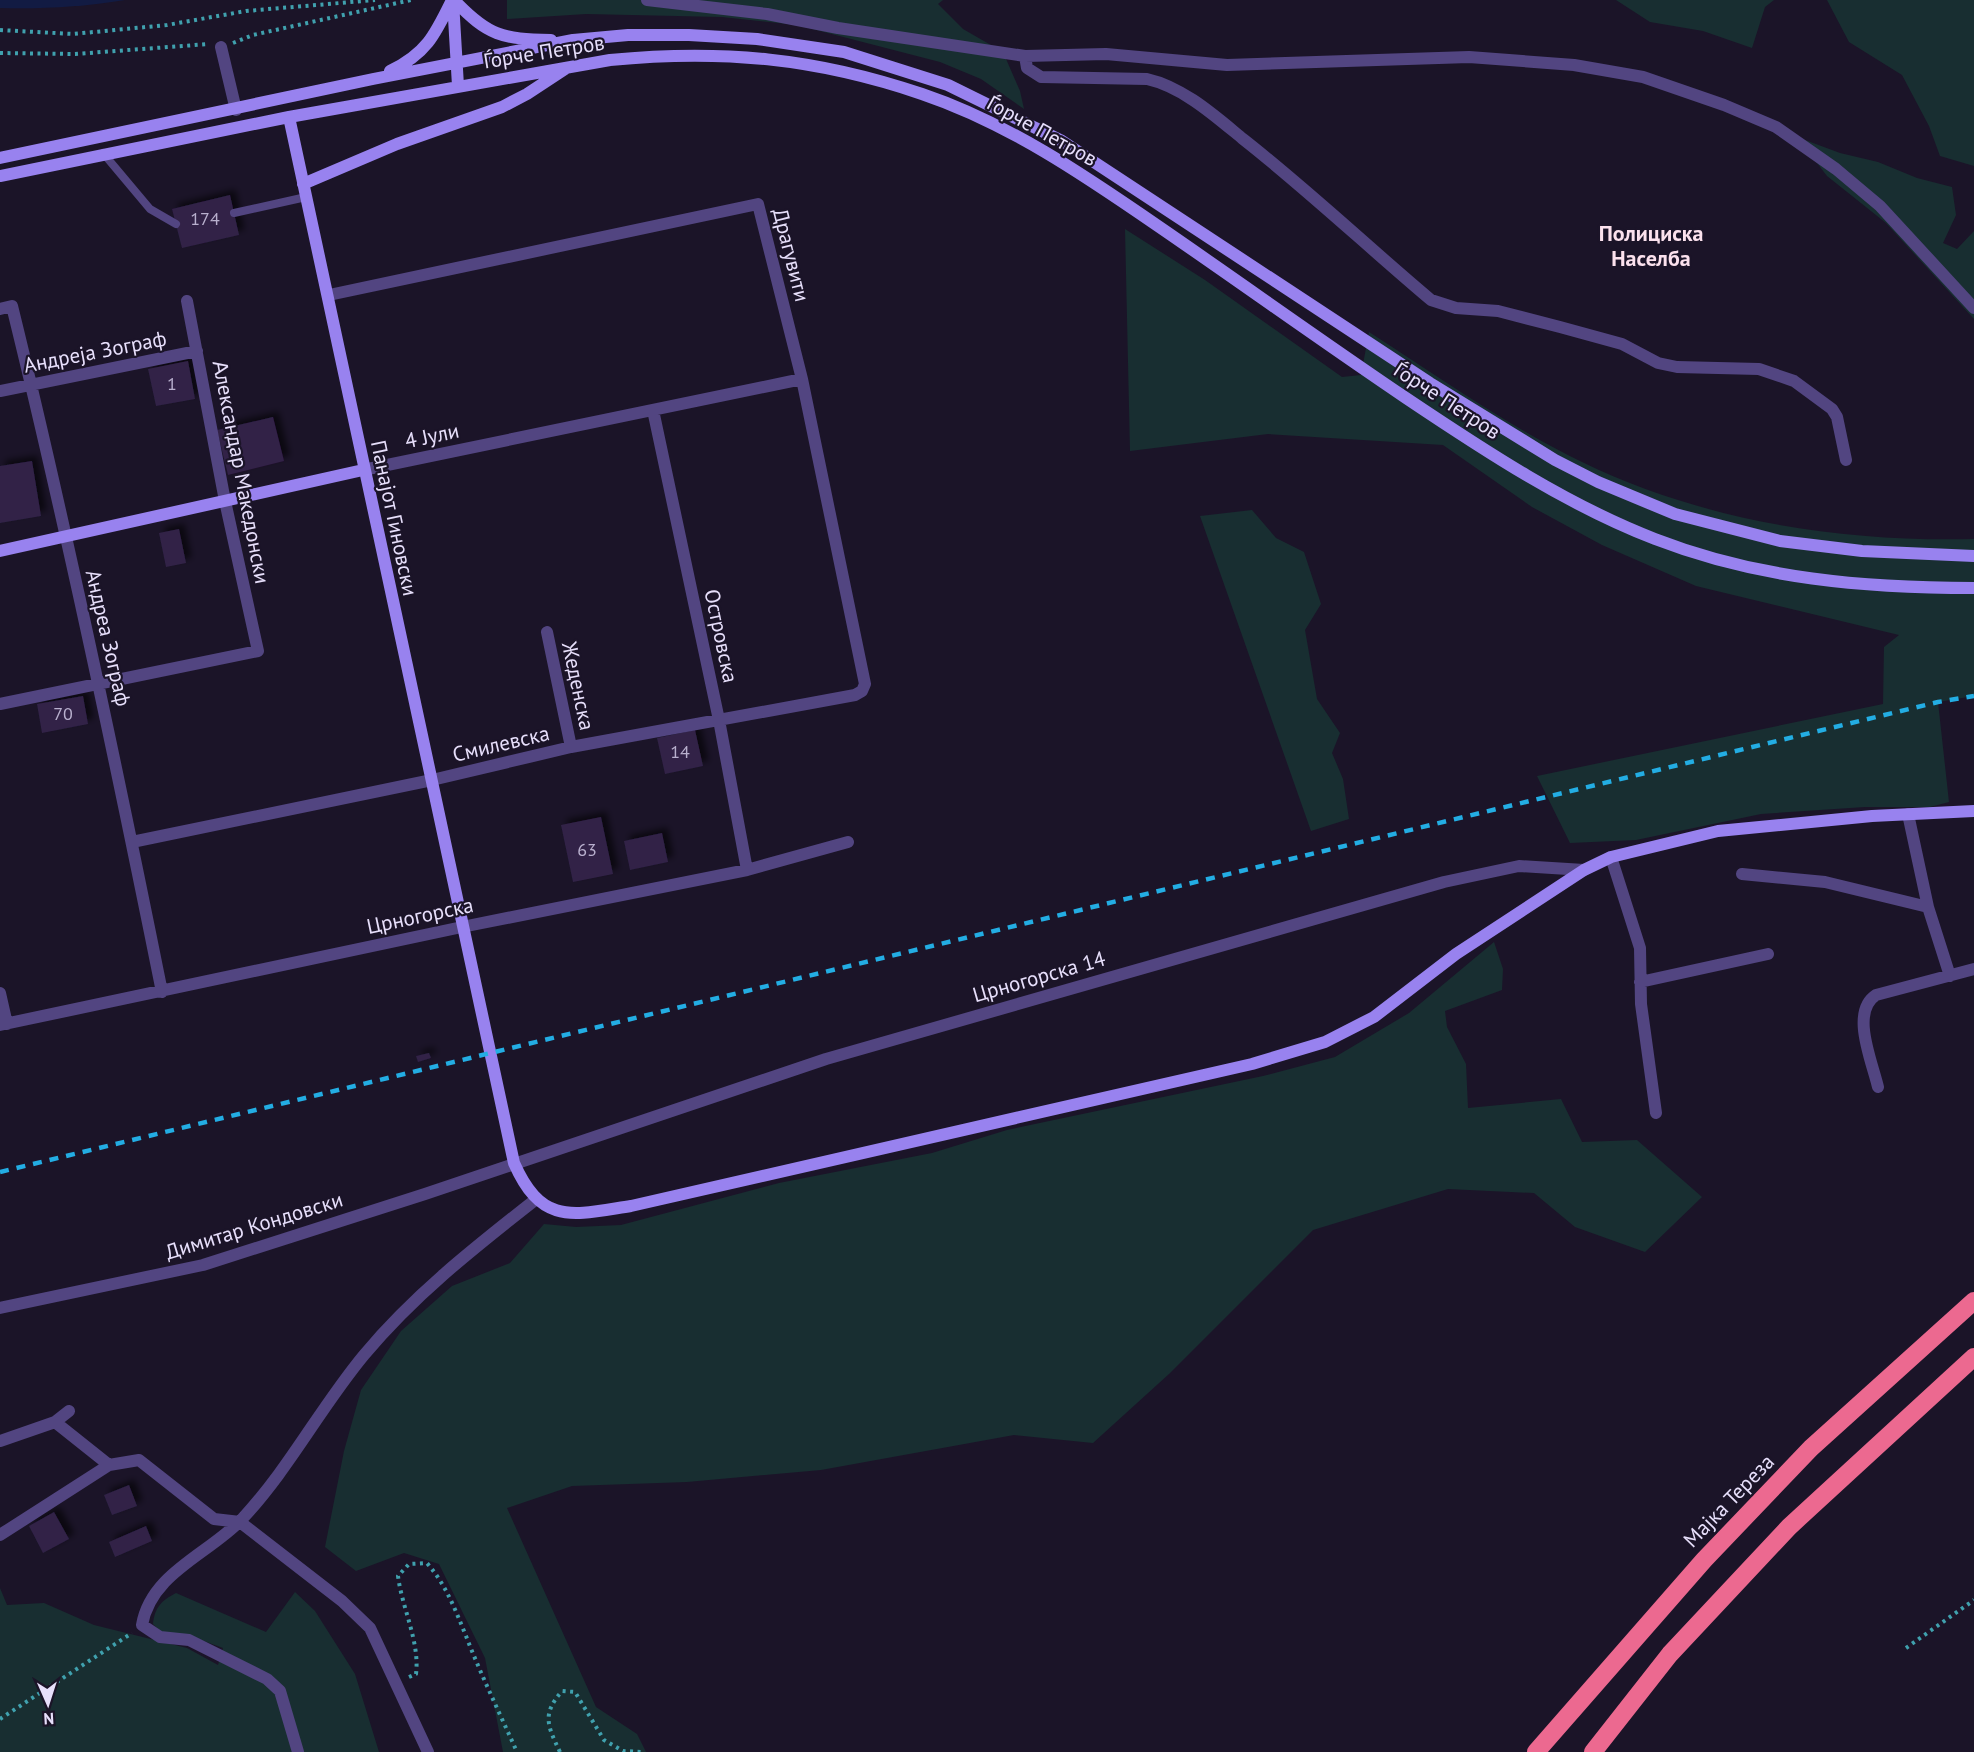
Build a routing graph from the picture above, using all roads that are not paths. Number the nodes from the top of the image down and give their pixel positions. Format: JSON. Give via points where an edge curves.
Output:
{"nodes":[{"id":1,"x":453,"y":0,"type":"edge"},
{"id":2,"x":647,"y":0,"type":"edge"},
{"id":3,"x":573,"y":40,"type":"junction"},
{"id":4,"x":221,"y":47,"type":"road end"},
{"id":5,"x":1025,"y":56,"type":"junction"},
{"id":6,"x":456,"y":63,"type":"junction"},
{"id":7,"x":568,"y":67,"type":"junction"},
{"id":8,"x":373,"y":79,"type":"junction"},
{"id":9,"x":458,"y":86,"type":"junction"},
{"id":10,"x":236,"y":110,"type":"junction"},
{"id":11,"x":289,"y":117,"type":"junction"},
{"id":12,"x":103,"y":153,"type":"junction"},
{"id":13,"x":0,"y":158,"type":"edge"},
{"id":14,"x":0,"y":176,"type":"edge"},
{"id":15,"x":303,"y":184,"type":"junction"},
{"id":16,"x":306,"y":197,"type":"junction"},
{"id":17,"x":234,"y":213,"type":"dead end"},
{"id":18,"x":176,"y":224,"type":"dead end"},
{"id":19,"x":329,"y":295,"type":"junction"},
{"id":20,"x":187,"y":301,"type":"dead end"},
{"id":21,"x":1974,"y":308,"type":"edge"},
{"id":22,"x":0,"y":309,"type":"edge"},
{"id":23,"x":197,"y":351,"type":"junction"},
{"id":24,"x":802,"y":379,"type":"junction"},
{"id":25,"x":32,"y":384,"type":"junction"},
{"id":26,"x":0,"y":391,"type":"edge"},
{"id":27,"x":653,"y":410,"type":"junction"},
{"id":28,"x":1846,"y":460,"type":"dead end"},
{"id":29,"x":363,"y":470,"type":"junction"},
{"id":30,"x":225,"y":501,"type":"junction"},
{"id":31,"x":65,"y":537,"type":"junction"},
{"id":32,"x":0,"y":551,"type":"edge"},
{"id":33,"x":1974,"y":556,"type":"edge"},
{"id":34,"x":1974,"y":588,"type":"edge"},
{"id":35,"x":547,"y":632,"type":"dead end"},
{"id":36,"x":863,"y":674,"type":"joint"},
{"id":37,"x":99,"y":685,"type":"junction"},
{"id":38,"x":0,"y":704,"type":"edge"},
{"id":39,"x":719,"y":720,"type":"junction"},
{"id":40,"x":571,"y":747,"type":"junction"},
{"id":41,"x":432,"y":780,"type":"junction"},
{"id":42,"x":1974,"y":811,"type":"edge"},
{"id":43,"x":1908,"y":814,"type":"junction"},
{"id":44,"x":848,"y":842,"type":"dead end"},
{"id":45,"x":132,"y":843,"type":"junction"},
{"id":46,"x":1611,"y":857,"type":"junction"},
{"id":47,"x":747,"y":870,"type":"junction"},
{"id":48,"x":1584,"y":870,"type":"junction"},
{"id":49,"x":1742,"y":874,"type":"dead end"},
{"id":50,"x":1928,"y":907,"type":"junction"},
{"id":51,"x":462,"y":927,"type":"junction"},
{"id":52,"x":1768,"y":954,"type":"dead end"},
{"id":53,"x":1974,"y":969,"type":"edge"},
{"id":54,"x":1950,"y":976,"type":"junction"},
{"id":55,"x":1640,"y":982,"type":"junction"},
{"id":56,"x":162,"y":992,"type":"junction"},
{"id":57,"x":0,"y":993,"type":"edge"},
{"id":58,"x":4,"y":1025,"type":"edge"},
{"id":59,"x":1878,"y":1087,"type":"dead end"},
{"id":60,"x":1656,"y":1113,"type":"dead end"},
{"id":61,"x":514,"y":1163,"type":"junction"},
{"id":62,"x":535,"y":1200,"type":"junction"},
{"id":63,"x":1974,"y":1301,"type":"edge"},
{"id":64,"x":0,"y":1308,"type":"edge"},
{"id":65,"x":1974,"y":1357,"type":"edge"},
{"id":66,"x":69,"y":1411,"type":"dead end"},
{"id":67,"x":55,"y":1422,"type":"junction"},
{"id":68,"x":0,"y":1441,"type":"edge"},
{"id":69,"x":109,"y":1465,"type":"junction"},
{"id":70,"x":240,"y":1522,"type":"junction"},
{"id":71,"x":0,"y":1535,"type":"edge"},
{"id":72,"x":298,"y":1752,"type":"edge"},
{"id":73,"x":428,"y":1752,"type":"edge"},
{"id":74,"x":1536,"y":1752,"type":"edge"},
{"id":75,"x":1593,"y":1752,"type":"edge"}],
"edges":[{"from":1,"to":3,"type":"main road","via":[[483,28],[501,35]]},
{"from":1,"to":6,"type":"main road"},
{"from":1,"to":8,"type":"main road","via":[[412,60]]},
{"from":2,"to":5,"type":"street","via":[[767,14]]},
{"from":3,"to":6,"type":"main road","name":"Ѓорче Петров"},
{"from":3,"to":33,"type":"main road","name":"Ѓорче Петров","via":[[628,35],[757,39],[844,52],[948,85],[1062,141],[1430,383],[1598,482],[1676,514],[1780,542],[1862,551]]},
{"from":4,"to":10,"type":"street"},
{"from":5,"to":21,"type":"street","via":[[1106,54],[1227,65],[1469,57],[1574,65],[1643,77],[1776,127],[1880,206]]},
{"from":5,"to":28,"type":"street","via":[[1027,68],[1041,77],[1147,79],[1163,83],[1217,117],[1441,305],[1498,310],[1622,344],[1658,363],[1760,369],[1794,381],[1832,409]]},
{"from":6,"to":8,"type":"main road","name":"Ѓорче Петров"},
{"from":6,"to":9,"type":"main road"},
{"from":7,"to":9,"type":"main road","name":"Ѓорче Петров"},
{"from":7,"to":15,"type":"main road","via":[[502,107],[397,144]]},
{"from":7,"to":34,"type":"main road","name":"Ѓорче Петров","via":[[655,56],[746,55],[810,64],[926,95],[1026,141],[1089,179],[1452,429],[1599,514],[1694,554],[1768,573],[1857,584]]},
{"from":8,"to":10,"type":"main road","name":"Ѓорче Петров"},
{"from":9,"to":11,"type":"main road","name":"Ѓорче Петров"},
{"from":10,"to":13,"type":"main road","name":"Ѓорче Петров"},
{"from":11,"to":12,"type":"main road","name":"Ѓорче Петров"},
{"from":11,"to":15,"type":"main road","name":"Панајот Гиновски"},
{"from":12,"to":14,"type":"main road","name":"Ѓорче Петров"},
{"from":12,"to":18,"type":"lane","via":[[150,208]]},
{"from":15,"to":16,"type":"main road","name":"Панајот Гиновски"},
{"from":16,"to":17,"type":"lane"},
{"from":16,"to":19,"type":"main road","name":"Панајот Гиновски"},
{"from":19,"to":24,"type":"street","name":"Драгувити","via":[[758,204]]},
{"from":19,"to":29,"type":"main road","name":"Панајот Гиновски"},
{"from":20,"to":23,"type":"street","name":"Αлександар Македонски"},
{"from":22,"to":25,"type":"street","name":"Андреа Зограф","via":[[12,306]]},
{"from":23,"to":25,"type":"street","name":"Андреја Зограф"},
{"from":23,"to":30,"type":"street","name":"Αлександар Македонски"},
{"from":24,"to":27,"type":"street","name":"4 Јули"},
{"from":24,"to":36,"type":"street","name":"Драгувити"},
{"from":25,"to":26,"type":"street","name":"Андреја Зограф"},
{"from":25,"to":31,"type":"street","name":"Андреа Зограф"},
{"from":27,"to":29,"type":"street","name":"4 Јули"},
{"from":27,"to":39,"type":"street","name":"Островска"},
{"from":29,"to":30,"type":"main road","name":"4 Јули"},
{"from":29,"to":41,"type":"main road","name":"Панајот Гиновски"},
{"from":30,"to":31,"type":"main road","name":"4 Јули"},
{"from":30,"to":37,"type":"street","name":"Αлександар Македонски","via":[[258,651]]},
{"from":31,"to":32,"type":"main road","name":"4 Јули"},
{"from":31,"to":37,"type":"street","name":"Андреа Зограф"},
{"from":35,"to":40,"type":"street","name":"Жеденска"},
{"from":36,"to":39,"type":"street","name":"Смилевска","via":[[865,684],[855,695]]},
{"from":37,"to":38,"type":"street"},
{"from":37,"to":45,"type":"street","name":"Андреа Зограф"},
{"from":39,"to":40,"type":"street","name":"Смилевска"},
{"from":39,"to":47,"type":"street","name":"Островска"},
{"from":40,"to":41,"type":"street","name":"Смилевска"},
{"from":41,"to":45,"type":"street","name":"Смилевска"},
{"from":41,"to":51,"type":"main road","name":"Панајот Гиновски"},
{"from":42,"to":43,"type":"main road"},
{"from":43,"to":46,"type":"main road","via":[[1718,831]]},
{"from":43,"to":50,"type":"street"},
{"from":44,"to":47,"type":"street","name":"Црногорска"},
{"from":45,"to":56,"type":"street","name":"Андреа Зограф"},
{"from":46,"to":48,"type":"main road"},
{"from":46,"to":55,"type":"street","via":[[1640,948]]},
{"from":47,"to":51,"type":"street","name":"Црногорска"},
{"from":48,"to":61,"type":"street","name":"Црногорска 14","via":[[1519,866],[1444,882],[826,1059]]},
{"from":48,"to":62,"type":"main road","via":[[1456,954],[1374,1017],[1315,1045],[1252,1064],[631,1206],[587,1213],[555,1211]]},
{"from":49,"to":50,"type":"street","via":[[1825,882]]},
{"from":50,"to":54,"type":"street"},
{"from":51,"to":56,"type":"street","name":"Црногорска"},
{"from":51,"to":61,"type":"main road","name":"Панајот Гиновски"},
{"from":52,"to":55,"type":"street"},
{"from":53,"to":54,"type":"street"},
{"from":54,"to":59,"type":"street","via":[[1876,995],[1866,1003],[1862,1021]]},
{"from":55,"to":60,"type":"street"},
{"from":56,"to":58,"type":"street","name":"Црногорска"},
{"from":57,"to":58,"type":"street"},
{"from":61,"to":62,"type":"main road","name":"Панајот Гиновски"},
{"from":61,"to":64,"type":"street","name":"Димитар Кондовски","via":[[203,1265]]},
{"from":62,"to":70,"type":"street","via":[[442,1273],[402,1312],[357,1364],[269,1489]]},
{"from":63,"to":74,"type":"highway","name":"Мајка Тереза","via":[[1811,1448],[1704,1560]]},
{"from":65,"to":75,"type":"highway","via":[[1789,1527],[1670,1654]]},
{"from":66,"to":67,"type":"street"},
{"from":67,"to":68,"type":"street"},
{"from":67,"to":69,"type":"street"},
{"from":69,"to":70,"type":"street","via":[[139,1460],[214,1520]]},
{"from":69,"to":71,"type":"street"},
{"from":70,"to":72,"type":"street","via":[[165,1580],[145,1610],[142,1625],[160,1637],[189,1640],[267,1679],[280,1691]]},
{"from":70,"to":73,"type":"street","via":[[342,1601],[370,1628]]}]}
